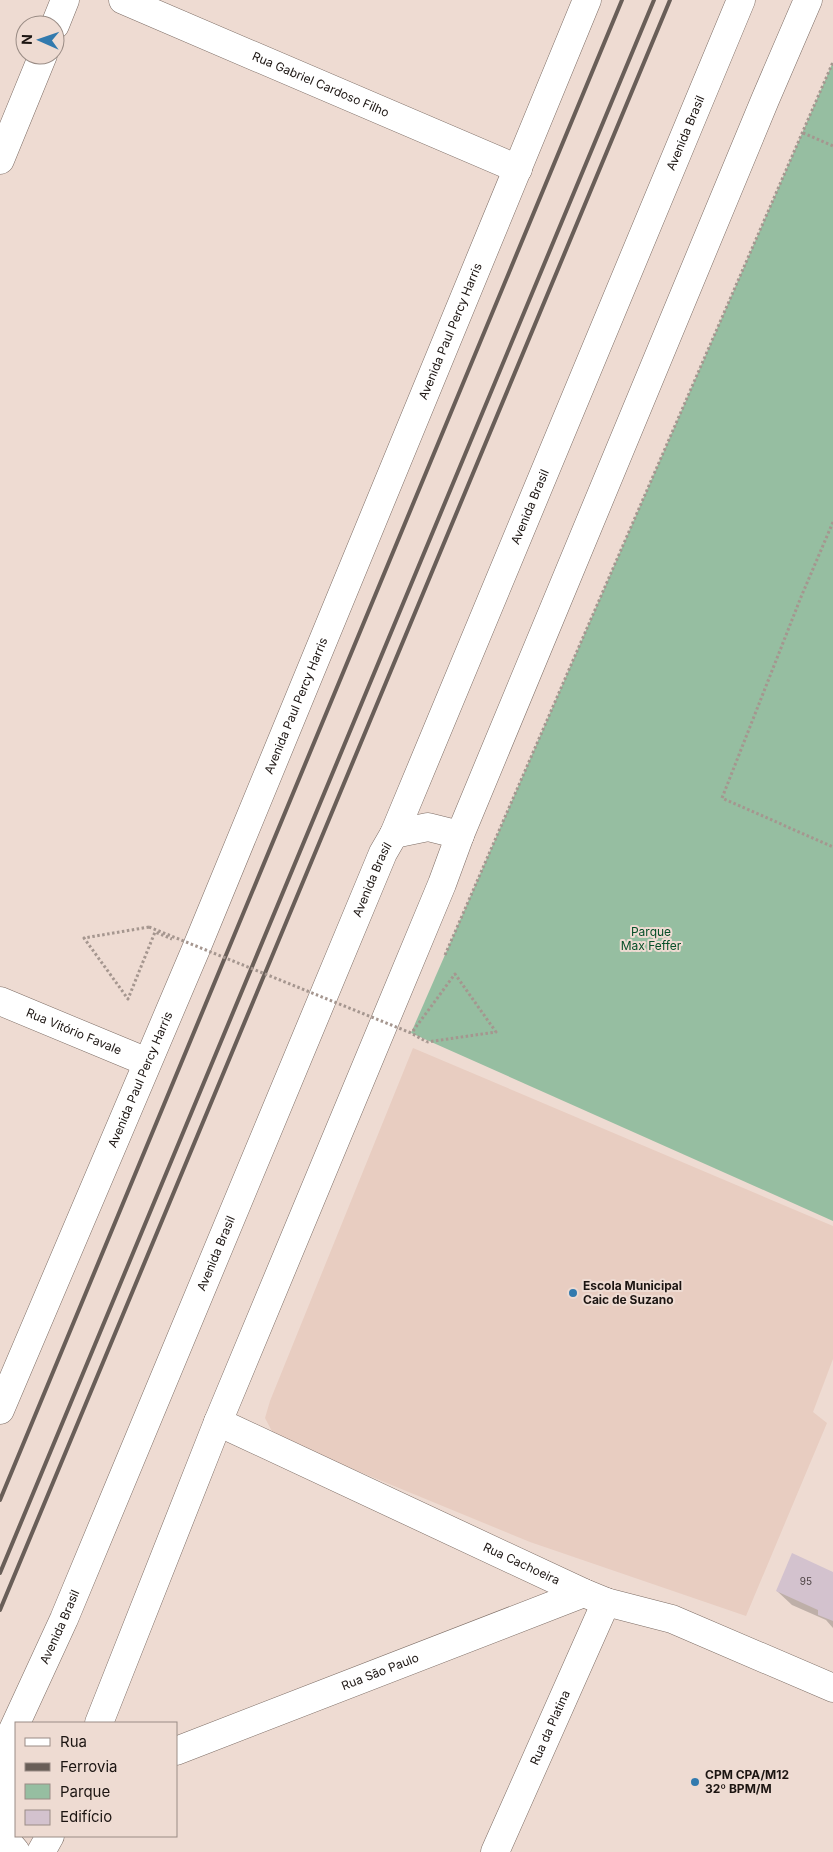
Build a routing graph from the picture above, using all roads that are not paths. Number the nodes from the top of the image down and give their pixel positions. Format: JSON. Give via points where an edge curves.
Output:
{"nodes":[{"id":1,"x":65,"y":0,"type":"edge"},
{"id":2,"x":123,"y":0,"type":"edge"},
{"id":3,"x":587,"y":0,"type":"edge"},
{"id":4,"x":741,"y":0,"type":"edge"},
{"id":5,"x":808,"y":0,"type":"edge"},
{"id":6,"x":59,"y":15,"type":"edge"},
{"id":7,"x":39,"y":65,"type":"edge"},
{"id":8,"x":0,"y":160,"type":"edge"},
{"id":9,"x":518,"y":169,"type":"junction"},
{"id":10,"x":394,"y":834,"type":"junction"},
{"id":11,"x":460,"y":835,"type":"junction"},
{"id":12,"x":0,"y":1001,"type":"edge"},
{"id":13,"x":148,"y":1062,"type":"junction"},
{"id":14,"x":0,"y":1410,"type":"edge"},
{"id":15,"x":218,"y":1422,"type":"junction"},
{"id":16,"x":595,"y":1598,"type":"junction"},
{"id":17,"x":64,"y":1619,"type":"junction"},
{"id":18,"x":833,"y":1688,"type":"edge"},
{"id":19,"x":17,"y":1722,"type":"edge"},
{"id":20,"x":32,"y":1722,"type":"edge"},
{"id":21,"x":99,"y":1722,"type":"edge"},
{"id":22,"x":15,"y":1725,"type":"edge"},
{"id":23,"x":178,"y":1750,"type":"edge"},
{"id":24,"x":0,"y":1758,"type":"edge"},
{"id":25,"x":15,"y":1768,"type":"edge"},
{"id":26,"x":49,"y":1837,"type":"edge"},
{"id":27,"x":16,"y":1852,"type":"edge"},
{"id":28,"x":41,"y":1852,"type":"edge"},
{"id":29,"x":495,"y":1852,"type":"edge"}],
"edges":[{"from":1,"to":6,"type":"main road"},
{"from":2,"to":9,"type":"main road","name":"Rua Gabriel Cardoso Filho"},
{"from":3,"to":9,"type":"main road","name":"Avenida Paul Percy Harris"},
{"from":4,"to":10,"type":"main road","name":"Avenida Brasil"},
{"from":5,"to":11,"type":"main road"},
{"from":7,"to":8,"type":"main road"},
{"from":9,"to":13,"type":"main road","name":"Avenida Paul Percy Harris"},
{"from":10,"to":11,"type":"main road","via":[[428,828]]},
{"from":10,"to":17,"type":"main road","name":"Avenida Brasil","via":[[365,896]]},
{"from":11,"to":15,"type":"main road"},
{"from":12,"to":13,"type":"main road","name":"Rua Vitório Favale"},
{"from":13,"to":14,"type":"main road","name":"Avenida Paul Percy Harris"},
{"from":15,"to":16,"type":"main road","name":"Rua Cachoeira"},
{"from":15,"to":21,"type":"main road"},
{"from":16,"to":18,"type":"main road","name":"Rua Cachoeira","via":[[672,1619]]},
{"from":16,"to":23,"type":"main road","name":"Rua São Paulo"},
{"from":16,"to":29,"type":"main road","name":"Rua da Platina"},
{"from":17,"to":19,"type":"main road","name":"Avenida Brasil"},
{"from":17,"to":20,"type":"main road","via":[[52,1673]]},
{"from":22,"to":24,"type":"main road","name":"Avenida Brasil"},
{"from":25,"to":27,"type":"main road","via":[[1,1814],[3,1835]]},
{"from":26,"to":28,"type":"main road"}]}
